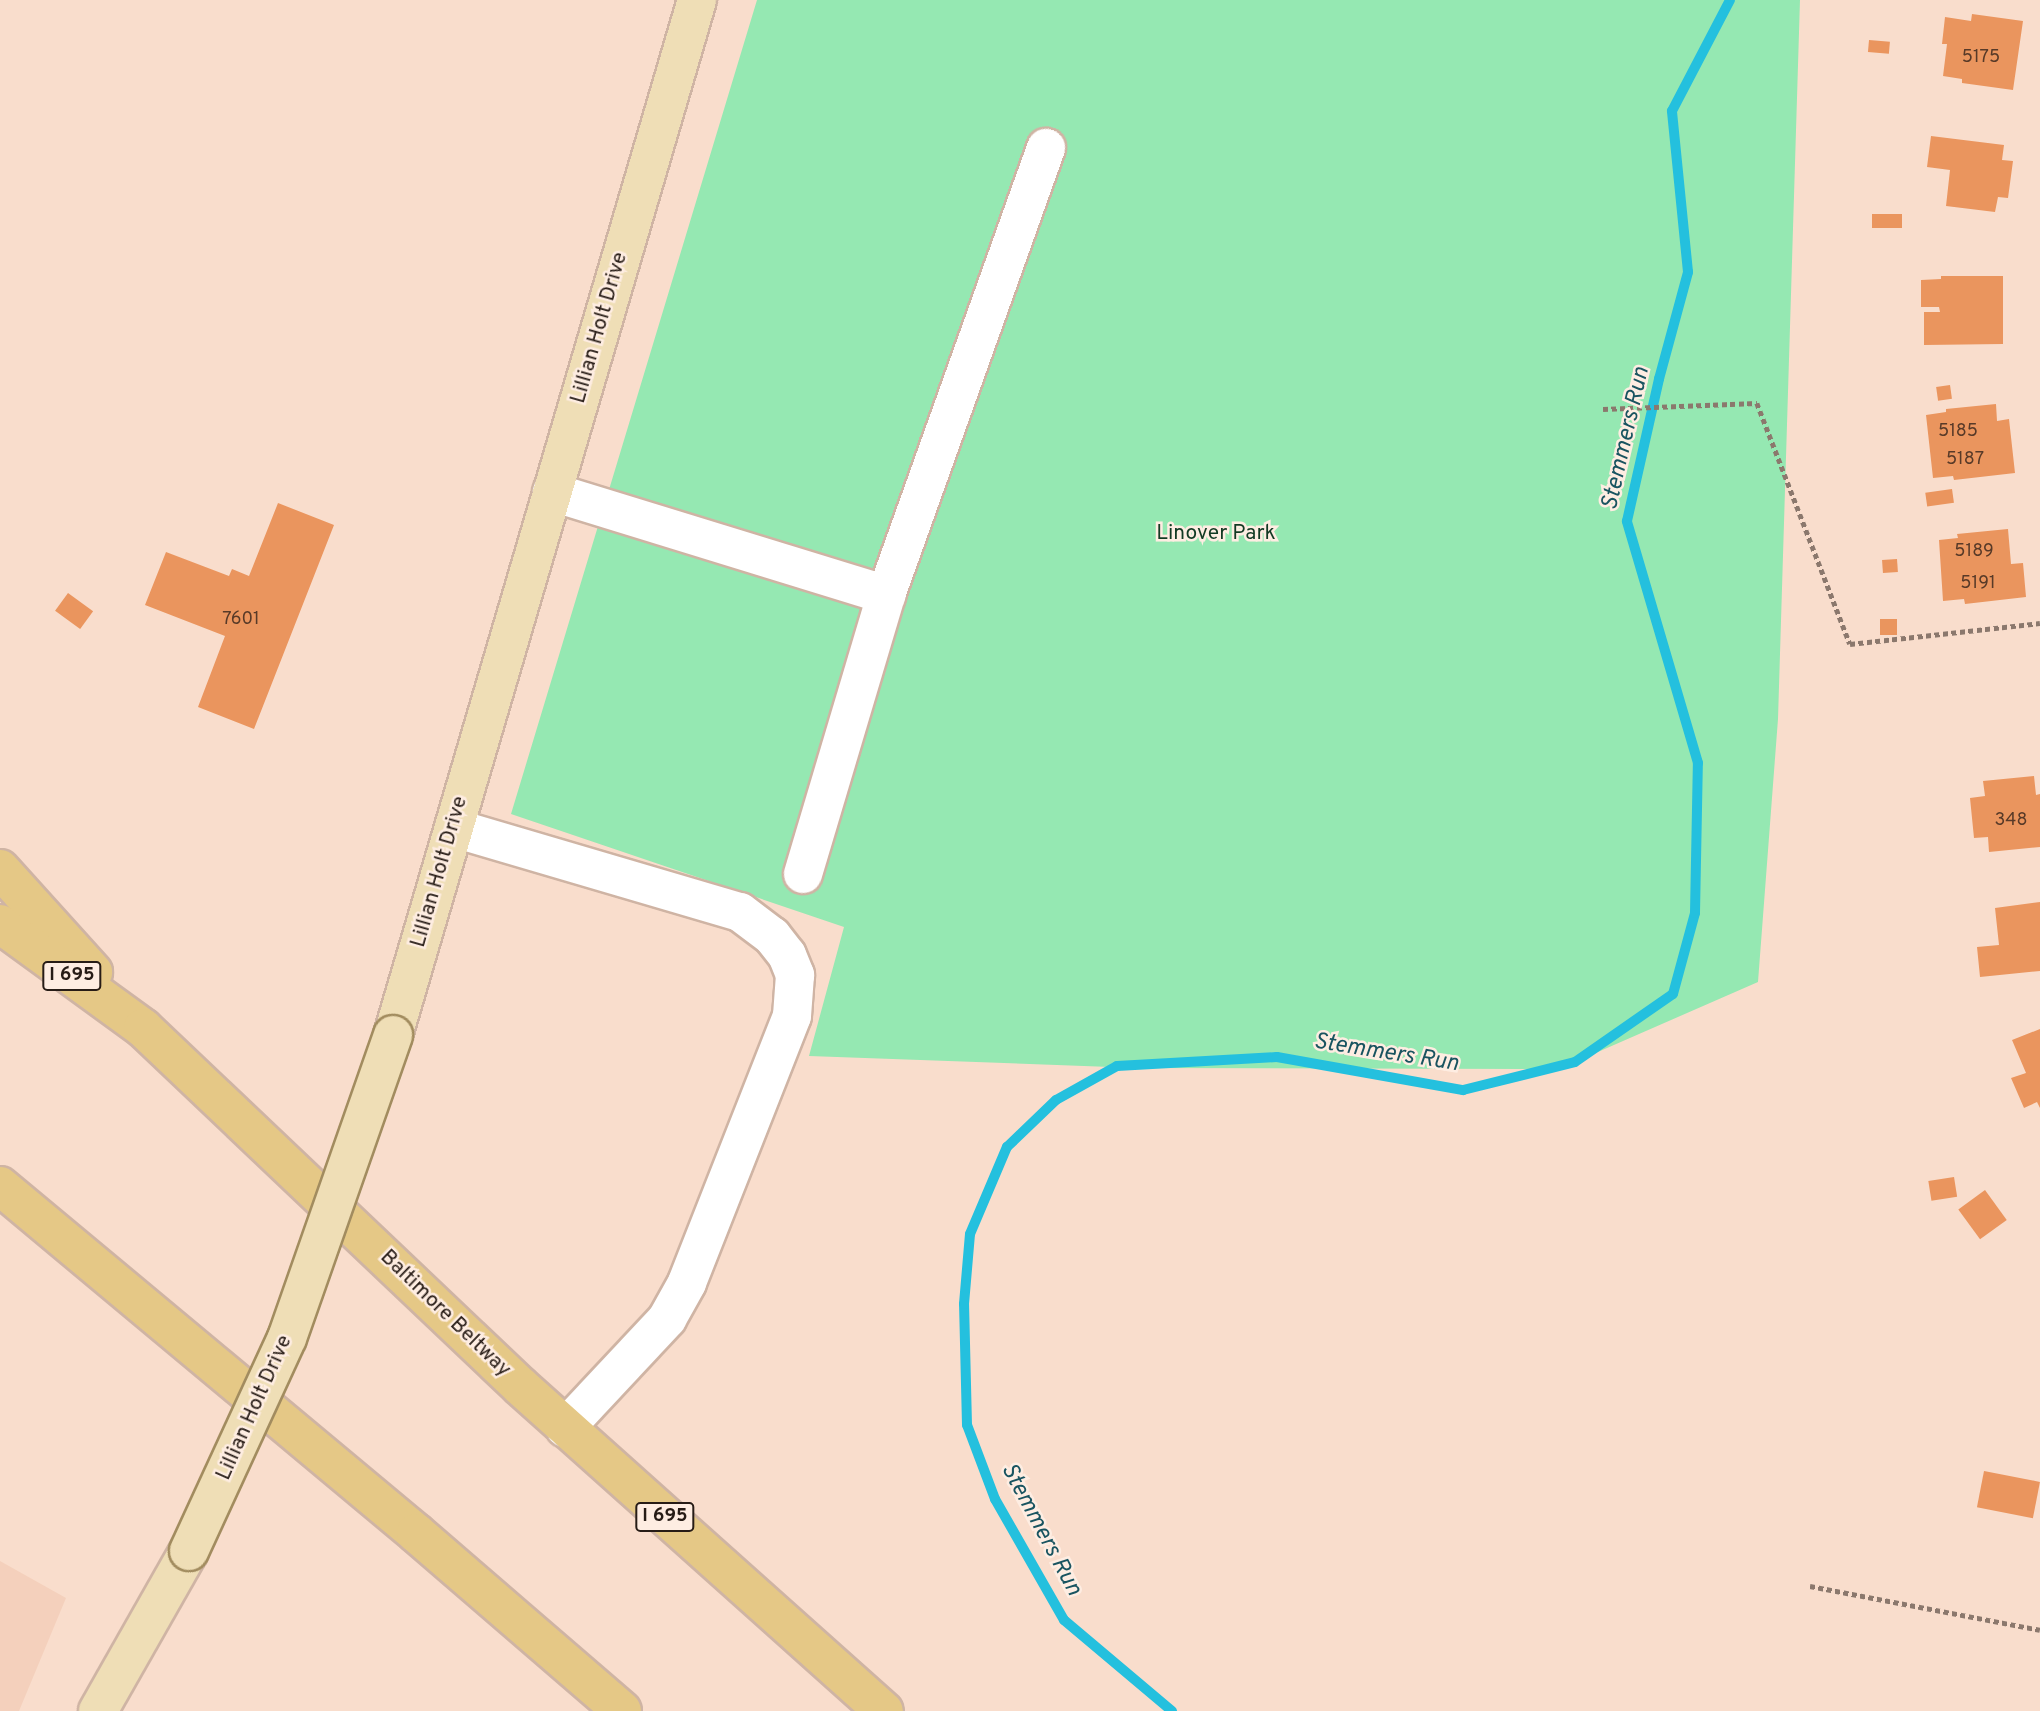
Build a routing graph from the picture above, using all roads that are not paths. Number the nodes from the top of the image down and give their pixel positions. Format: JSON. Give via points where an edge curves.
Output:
{"nodes":[{"id":1,"x":697,"y":0,"type":"edge"},
{"id":2,"x":1046,"y":148,"type":"dead end"},
{"id":3,"x":552,"y":492,"type":"junction"},
{"id":4,"x":886,"y":595,"type":"junction"},
{"id":5,"x":454,"y":828,"type":"junction"},
{"id":6,"x":0,"y":869,"type":"edge"},
{"id":7,"x":803,"y":874,"type":"dead end"},
{"id":8,"x":0,"y":924,"type":"edge"},
{"id":9,"x":143,"y":1028,"type":"junction"},
{"id":10,"x":0,"y":1186,"type":"edge"},
{"id":11,"x":565,"y":1428,"type":"junction"},
{"id":12,"x":98,"y":1711,"type":"edge"},
{"id":13,"x":622,"y":1711,"type":"edge"},
{"id":14,"x":884,"y":1711,"type":"edge"}],
"edges":[{"from":1,"to":3,"type":"main road","name":"Lillian Holt Drive"},
{"from":2,"to":4,"type":"lane"},
{"from":3,"to":4,"type":"lane"},
{"from":3,"to":5,"type":"main road","name":"Lillian Holt Drive"},
{"from":4,"to":7,"type":"lane"},
{"from":5,"to":11,"type":"lane","via":[[740,912],[772,936],[795,975],[792,1016],[687,1283],[667,1319]]},
{"from":5,"to":12,"type":"main road","name":"Lillian Holt Drive","bridge":true,"via":[[393,1035],[287,1338],[190,1551]]},
{"from":6,"to":9,"type":"highway"},
{"from":8,"to":9,"type":"highway","name":"Baltimore Beltway","number":"I 695"},
{"from":9,"to":11,"type":"highway","name":"Baltimore Beltway","number":"I 695"},
{"from":10,"to":13,"type":"highway"},
{"from":11,"to":14,"type":"highway","name":"Baltimore Beltway","number":"I 695"}]}
